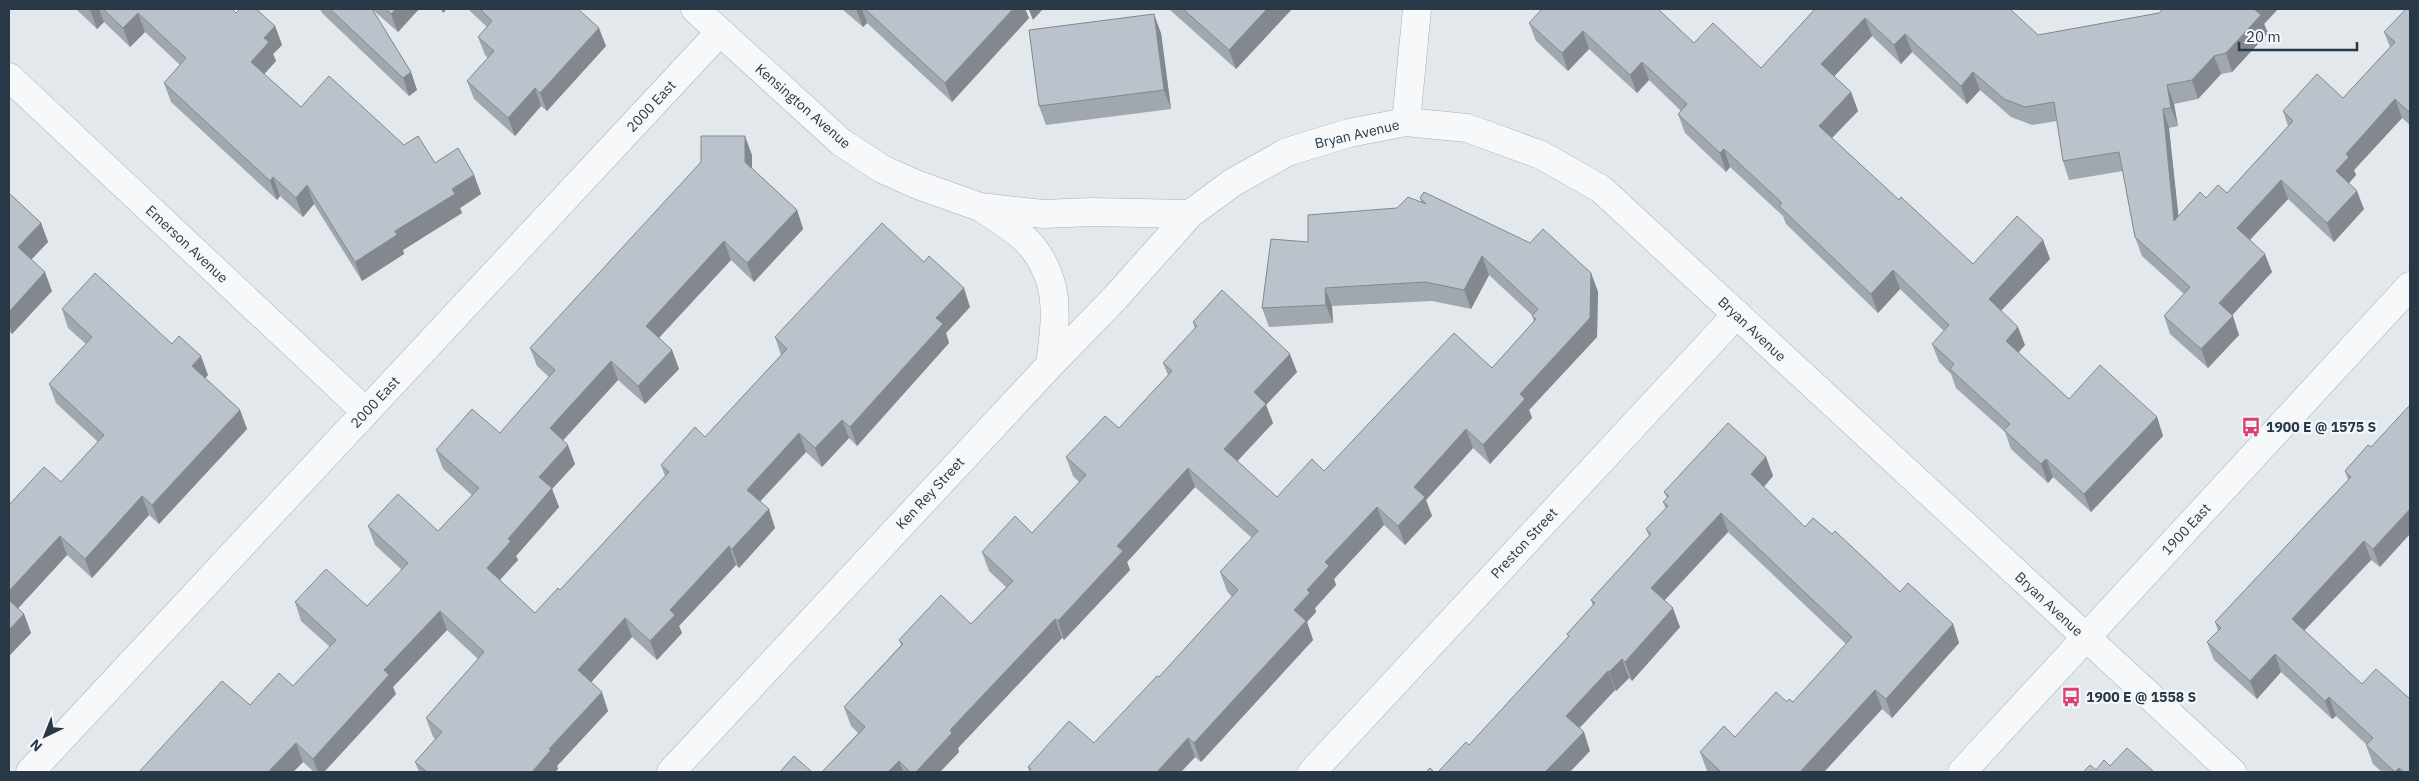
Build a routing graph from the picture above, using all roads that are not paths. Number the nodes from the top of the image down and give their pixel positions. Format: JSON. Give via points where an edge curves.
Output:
{"nodes":[{"id":1,"x":695,"y":9,"type":"edge"},
{"id":2,"x":1416,"y":9,"type":"edge"},
{"id":3,"x":720,"y":32,"type":"junction"},
{"id":4,"x":13,"y":90,"type":"edge"},
{"id":5,"x":1406,"y":122,"type":"junction"},
{"id":6,"x":980,"y":207,"type":"junction"},
{"id":7,"x":1190,"y":214,"type":"junction"},
{"id":8,"x":2410,"y":286,"type":"edge"},
{"id":9,"x":1737,"y":314,"type":"junction"},
{"id":10,"x":1050,"y":365,"type":"junction"},
{"id":11,"x":366,"y":412,"type":"junction"},
{"id":12,"x":2086,"y":637,"type":"junction"},
{"id":13,"x":30,"y":772,"type":"edge"},
{"id":14,"x":671,"y":772,"type":"edge"},
{"id":15,"x":1312,"y":772,"type":"edge"},
{"id":16,"x":1962,"y":772,"type":"edge"},
{"id":17,"x":2232,"y":772,"type":"edge"}],
"edges":[{"from":1,"to":3,"type":"street","name":"Kensington Avenue"},
{"from":2,"to":5,"type":"street"},
{"from":3,"to":6,"type":"street","name":"Kensington Avenue","via":[[842,142],[882,169],[918,186]]},
{"from":3,"to":11,"type":"street","name":"2000 East"},
{"from":4,"to":11,"type":"street","name":"Emerson Avenue"},
{"from":5,"to":7,"type":"street","name":"Bryan Avenue","via":[[1350,133],[1287,152],[1232,183]]},
{"from":5,"to":9,"type":"street","name":"Bryan Avenue","via":[[1467,128],[1541,154],[1601,189]]},
{"from":6,"to":7,"type":"street","name":"Kensington Avenue","via":[[1043,214]]},
{"from":6,"to":10,"type":"street","via":[[1027,242],[1049,274],[1056,317]]},
{"from":7,"to":10,"type":"street","name":"Ken Rey Street"},
{"from":8,"to":12,"type":"street","name":"1900 East"},
{"from":9,"to":12,"type":"street","name":"Bryan Avenue"},
{"from":9,"to":15,"type":"street","name":"Preston Street"},
{"from":10,"to":14,"type":"street","name":"Ken Rey Street"},
{"from":11,"to":13,"type":"street","name":"2000 East"},
{"from":12,"to":16,"type":"street","name":"1900 East"},
{"from":12,"to":17,"type":"street","name":"Bryan Avenue"}]}
